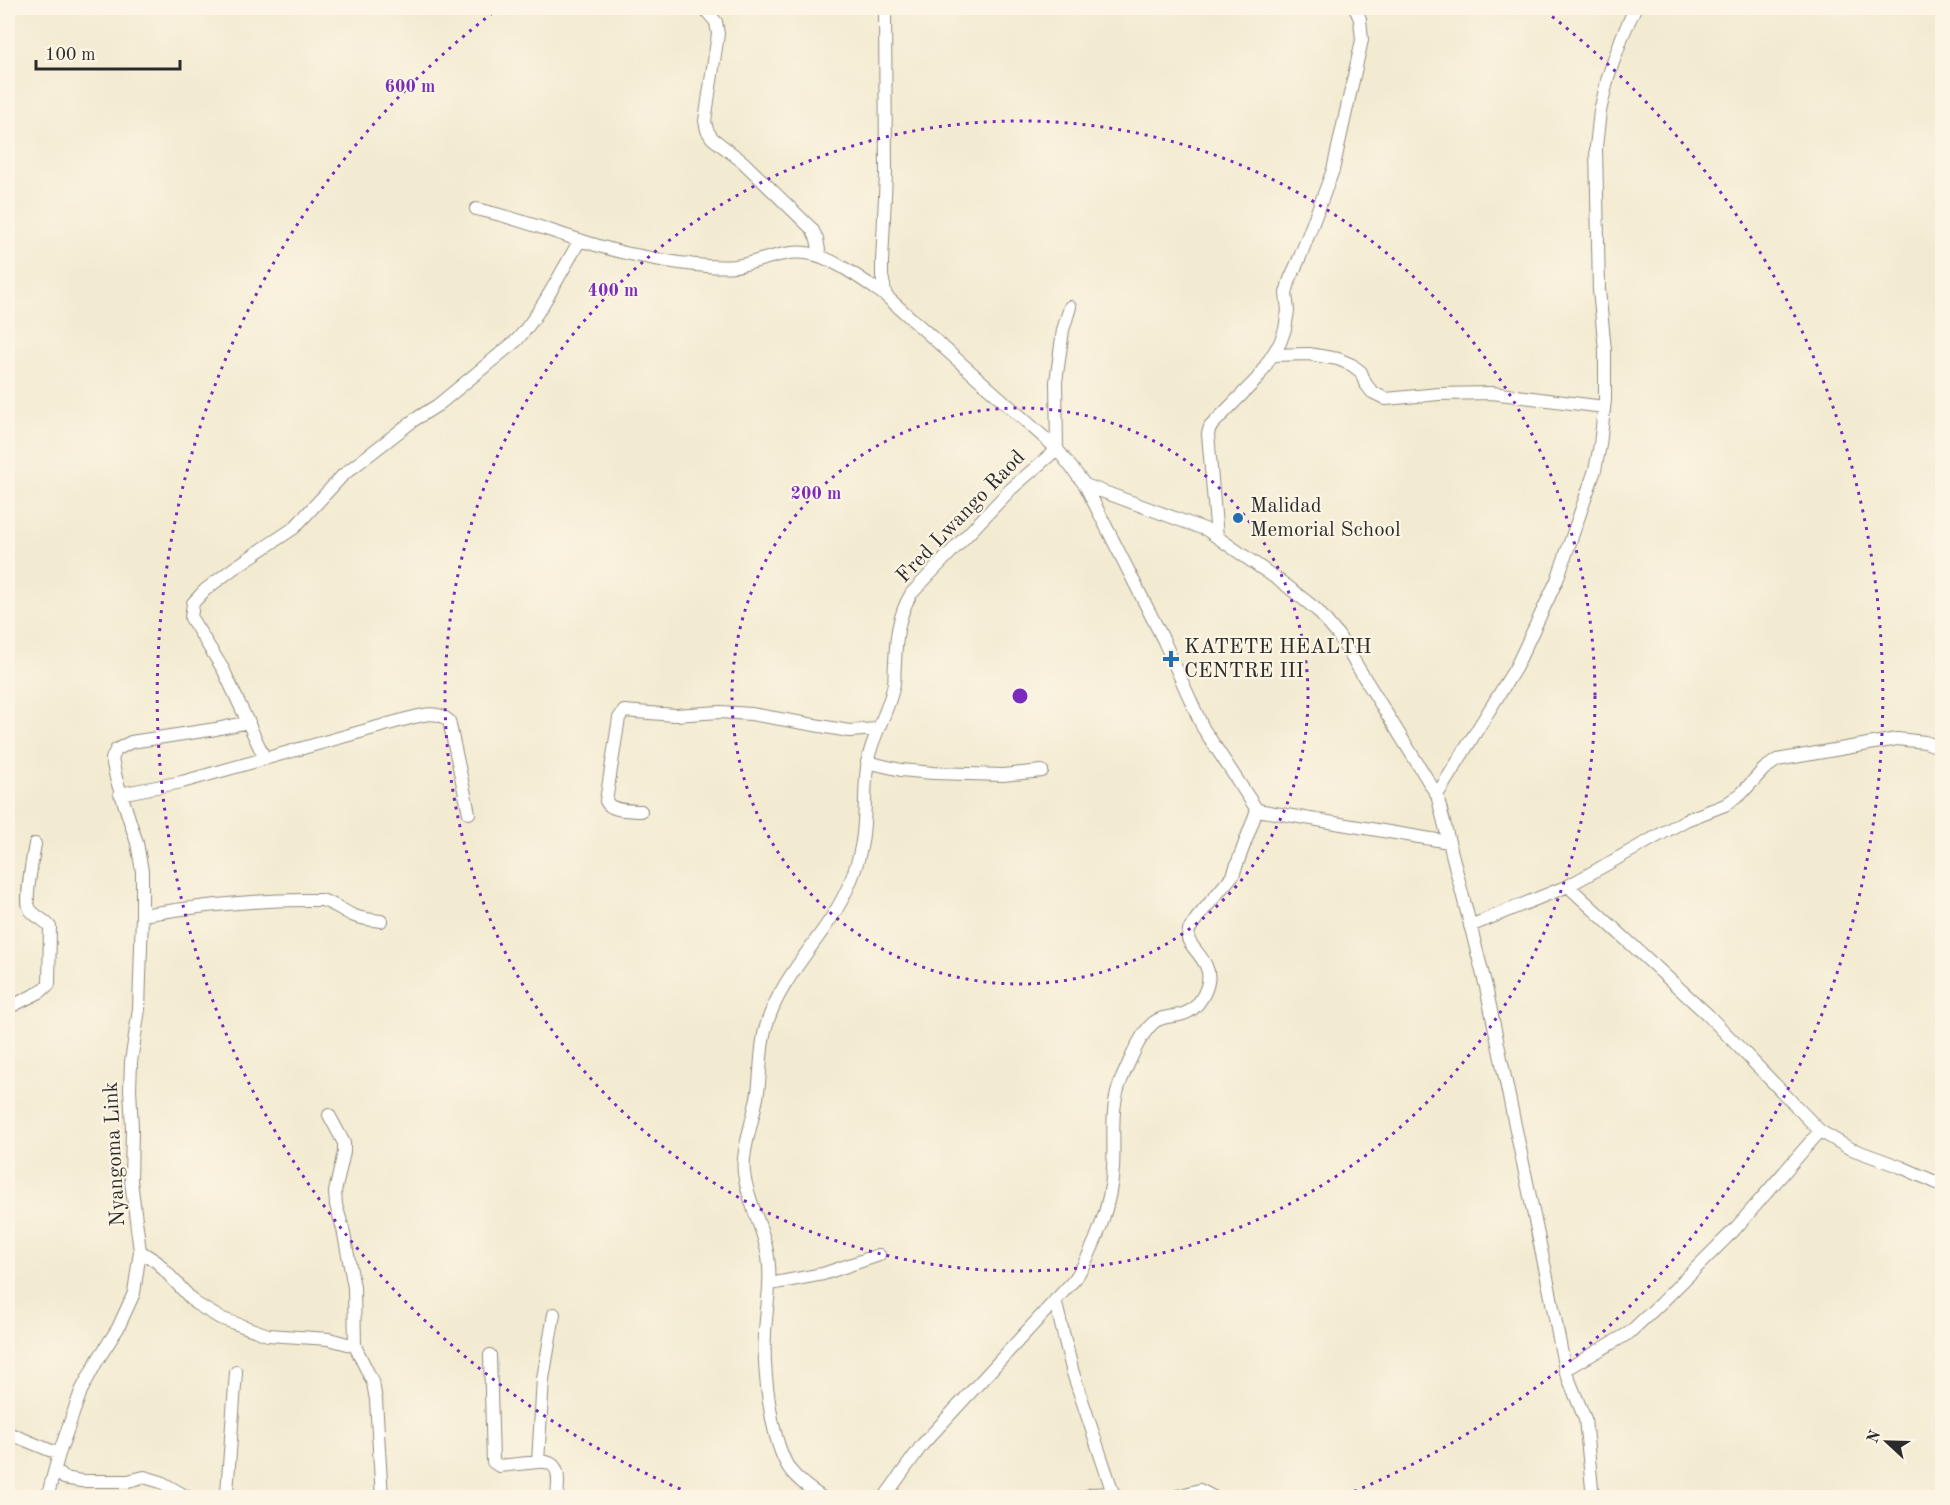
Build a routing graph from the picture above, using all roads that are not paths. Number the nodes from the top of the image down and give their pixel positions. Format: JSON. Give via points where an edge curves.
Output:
{"nodes":[{"id":1,"x":704,"y":8,"type":"edge"},
{"id":2,"x":885,"y":8,"type":"edge"},
{"id":3,"x":1355,"y":8,"type":"edge"},
{"id":4,"x":1635,"y":8,"type":"edge"},
{"id":5,"x":476,"y":209,"type":"dead end"},
{"id":6,"x":580,"y":240,"type":"junction"},
{"id":7,"x":820,"y":256,"type":"junction"},
{"id":8,"x":886,"y":296,"type":"junction"},
{"id":9,"x":1070,"y":308,"type":"dead end"},
{"id":10,"x":1273,"y":355,"type":"junction"},
{"id":11,"x":1604,"y":407,"type":"junction"},
{"id":12,"x":1057,"y":449,"type":"junction"},
{"id":13,"x":1085,"y":485,"type":"junction"},
{"id":14,"x":1217,"y":537,"type":"junction"},
{"id":15,"x":249,"y":722,"type":"junction"},
{"id":16,"x":877,"y":729,"type":"junction"},
{"id":17,"x":1942,"y":748,"type":"edge"},
{"id":18,"x":265,"y":759,"type":"junction"},
{"id":19,"x":867,"y":762,"type":"junction"},
{"id":20,"x":1042,"y":771,"type":"dead end"},
{"id":21,"x":120,"y":794,"type":"junction"},
{"id":22,"x":1437,"y":795,"type":"junction"},
{"id":23,"x":1257,"y":810,"type":"junction"},
{"id":24,"x":642,"y":811,"type":"dead end"},
{"id":25,"x":469,"y":813,"type":"dead end"},
{"id":26,"x":1449,"y":842,"type":"junction"},
{"id":27,"x":35,"y":844,"type":"dead end"},
{"id":28,"x":1568,"y":886,"type":"junction"},
{"id":29,"x":142,"y":915,"type":"junction"},
{"id":30,"x":381,"y":921,"type":"dead end"},
{"id":31,"x":1470,"y":926,"type":"junction"},
{"id":32,"x":8,"y":1008,"type":"edge"},
{"id":33,"x":329,"y":1115,"type":"dead end"},
{"id":34,"x":1820,"y":1131,"type":"junction"},
{"id":35,"x":1942,"y":1185,"type":"edge"},
{"id":36,"x":140,"y":1251,"type":"junction"},
{"id":37,"x":879,"y":1255,"type":"dead end"},
{"id":38,"x":770,"y":1284,"type":"junction"},
{"id":39,"x":1055,"y":1300,"type":"junction"},
{"id":40,"x":554,"y":1314,"type":"dead end"},
{"id":41,"x":355,"y":1346,"type":"junction"},
{"id":42,"x":490,"y":1356,"type":"dead end"},
{"id":43,"x":1565,"y":1370,"type":"junction"},
{"id":44,"x":236,"y":1372,"type":"dead end"},
{"id":45,"x":8,"y":1433,"type":"edge"},
{"id":46,"x":59,"y":1454,"type":"junction"},
{"id":47,"x":538,"y":1462,"type":"junction"},
{"id":48,"x":55,"y":1469,"type":"junction"},
{"id":49,"x":1116,"y":1495,"type":"edge"},
{"id":50,"x":47,"y":1497,"type":"edge"},
{"id":51,"x":189,"y":1497,"type":"edge"},
{"id":52,"x":224,"y":1497,"type":"edge"},
{"id":53,"x":382,"y":1497,"type":"edge"},
{"id":54,"x":557,"y":1497,"type":"edge"},
{"id":55,"x":823,"y":1497,"type":"edge"},
{"id":56,"x":884,"y":1497,"type":"edge"},
{"id":57,"x":1084,"y":1497,"type":"edge"},
{"id":58,"x":1170,"y":1497,"type":"edge"},
{"id":59,"x":1215,"y":1497,"type":"edge"},
{"id":60,"x":1593,"y":1497,"type":"edge"}],
"edges":[{"from":1,"to":7,"type":"street","via":[[716,22],[718,34],[705,121],[707,130],[812,229]]},
{"from":2,"to":8,"type":"street","via":[[882,269]]},
{"from":3,"to":10,"type":"street","via":[[1362,40],[1333,170],[1290,279],[1285,329]]},
{"from":4,"to":11,"type":"street","via":[[1608,77],[1596,147]]},
{"from":5,"to":6,"type":"street"},
{"from":6,"to":7,"type":"street","via":[[629,254],[718,267],[787,254]]},
{"from":6,"to":15,"type":"street","via":[[517,340],[344,475],[294,528],[234,568],[193,603],[191,618],[223,669]]},
{"from":7,"to":8,"type":"street"},
{"from":8,"to":12,"type":"street"},
{"from":9,"to":12,"type":"street","via":[[1056,382]]},
{"from":10,"to":11,"type":"street","via":[[1309,354],[1338,359],[1361,372],[1372,392],[1386,399],[1492,393]]},
{"from":10,"to":14,"type":"street","via":[[1257,380],[1208,434]]},
{"from":11,"to":22,"type":"street","via":[[1594,470],[1557,580],[1516,667]]},
{"from":12,"to":13,"type":"street"},
{"from":12,"to":16,"type":"street","name":"Fred Lwango Raod","via":[[1011,489],[911,594],[902,609],[898,628],[895,682]]},
{"from":13,"to":14,"type":"street"},
{"from":13,"to":23,"type":"street","via":[[1203,728]]},
{"from":14,"to":22,"type":"street","via":[[1287,586],[1329,622]]},
{"from":15,"to":18,"type":"street"},
{"from":15,"to":21,"type":"street","name":"Nyangoma Link","via":[[155,737],[120,747],[112,759]]},
{"from":16,"to":19,"type":"street","name":"Fred Lwango Raod"},
{"from":16,"to":24,"type":"street","via":[[849,731],[751,714],[624,711],[617,725],[606,801],[613,808]]},
{"from":17,"to":28,"type":"street","via":[[1897,739],[1777,760],[1725,805],[1686,820]]},
{"from":18,"to":21,"type":"street"},
{"from":18,"to":25,"type":"street","via":[[399,721],[442,715],[449,721]]},
{"from":19,"to":20,"type":"street","via":[[933,773],[1003,776]]},
{"from":19,"to":38,"type":"street","name":"Fred Lwango Raod","via":[[862,845],[853,876],[841,902],[775,1002],[765,1029],[743,1170],[766,1242]]},
{"from":21,"to":29,"type":"street","name":"Nyangoma Link","via":[[137,843],[142,871]]},
{"from":22,"to":26,"type":"street"},
{"from":23,"to":26,"type":"street"},
{"from":23,"to":39,"type":"street","via":[[1233,875],[1189,930],[1188,939],[1206,966],[1209,979],[1200,1000],[1184,1014],[1155,1021],[1122,1080],[1114,1102],[1110,1193],[1084,1266]]},
{"from":26,"to":31,"type":"street"},
{"from":27,"to":32,"type":"street","via":[[29,907],[50,927],[50,979],[46,988]]},
{"from":28,"to":31,"type":"street"},
{"from":28,"to":34,"type":"street","via":[[1708,1015]]},
{"from":29,"to":30,"type":"street","via":[[243,902],[321,900],[353,915]]},
{"from":29,"to":36,"type":"street","name":"Nyangoma Link","via":[[130,1089],[131,1181]]},
{"from":31,"to":43,"type":"street"},
{"from":33,"to":41,"type":"street","via":[[344,1143],[334,1192],[354,1287]]},
{"from":34,"to":35,"type":"street","via":[[1850,1148]]},
{"from":34,"to":43,"type":"street","via":[[1735,1229],[1629,1333]]},
{"from":36,"to":41,"type":"street","via":[[157,1262],[195,1303],[220,1318],[268,1335],[328,1339]]},
{"from":36,"to":46,"type":"street","name":"Nyangoma Link","via":[[134,1293],[127,1311],[81,1391]]},
{"from":37,"to":38,"type":"street","via":[[823,1274]]},
{"from":38,"to":55,"type":"street","name":"Fred Lwango Raod","via":[[765,1363],[777,1438],[788,1467]]},
{"from":39,"to":49,"type":"street","via":[[1074,1373]]},
{"from":39,"to":56,"type":"street","via":[[922,1445]]},
{"from":40,"to":47,"type":"street","via":[[543,1380]]},
{"from":41,"to":53,"type":"street","via":[[373,1383]]},
{"from":42,"to":47,"type":"street","via":[[493,1462],[499,1466]]},
{"from":43,"to":60,"type":"street","via":[[1586,1419]]},
{"from":44,"to":52,"type":"street"},
{"from":45,"to":46,"type":"street"},
{"from":46,"to":48,"type":"street","name":"Nyangoma Link"},
{"from":47,"to":54,"type":"street","via":[[547,1461],[556,1467]]},
{"from":48,"to":50,"type":"street","name":"Nyangoma Link"},
{"from":48,"to":51,"type":"street","via":[[64,1478],[81,1481],[144,1477]]},
{"from":49,"to":57,"type":"street"},
{"from":58,"to":59,"type":"street","via":[[1200,1490]]}]}
